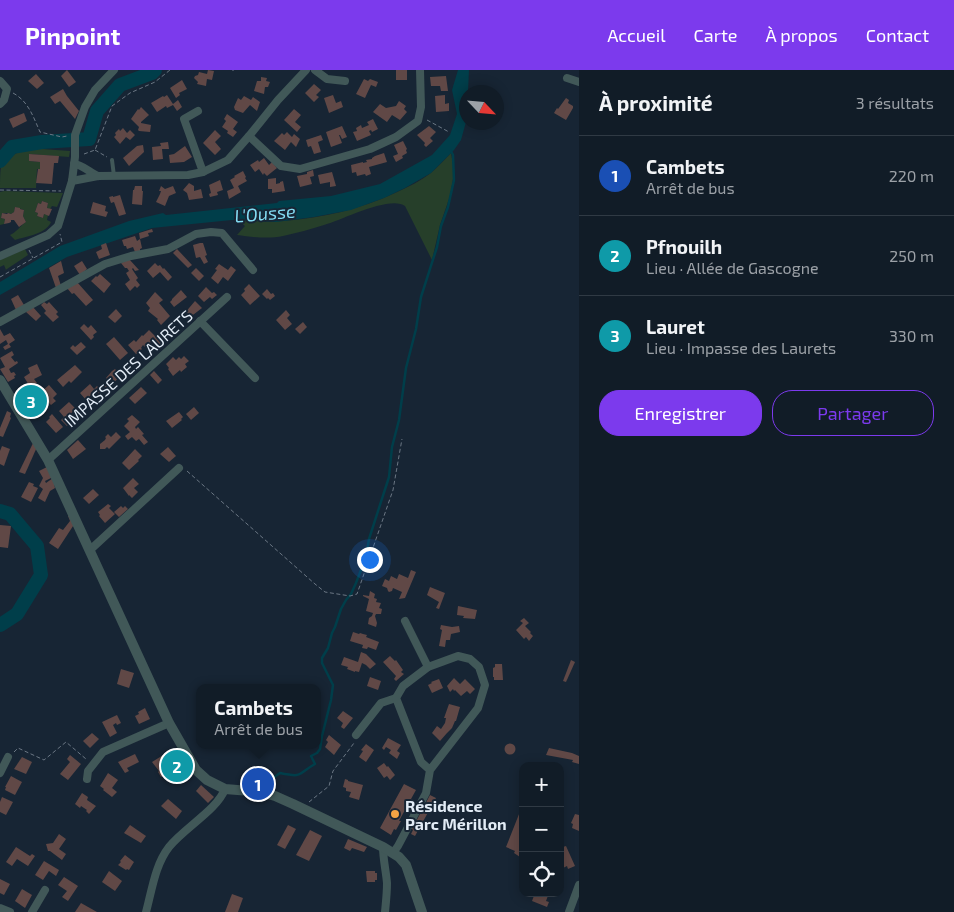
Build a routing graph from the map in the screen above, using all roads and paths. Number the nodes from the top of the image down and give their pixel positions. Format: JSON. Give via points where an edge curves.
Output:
{"nodes":[{"id":1,"x":114,"y":70,"type":"edge"},
{"id":2,"x":170,"y":70,"type":"edge"},
{"id":3,"x":306,"y":70,"type":"edge"},
{"id":4,"x":315,"y":70,"type":"edge"},
{"id":5,"x":420,"y":70,"type":"edge"},
{"id":6,"x":566,"y":78,"type":"dead end"},
{"id":7,"x":345,"y":81,"type":"dead end"},
{"id":8,"x":0,"y":82,"type":"edge"},
{"id":9,"x":579,"y":82,"type":"edge"},
{"id":10,"x":8,"y":89,"type":"junction"},
{"id":11,"x":0,"y":104,"type":"edge"},
{"id":12,"x":198,"y":111,"type":"dead end"},
{"id":13,"x":419,"y":116,"type":"junction"},
{"id":14,"x":449,"y":132,"type":"dead end"},
{"id":15,"x":75,"y":136,"type":"junction"},
{"id":16,"x":250,"y":136,"type":"junction"},
{"id":17,"x":95,"y":150,"type":"junction"},
{"id":18,"x":75,"y":158,"type":"junction"},
{"id":19,"x":112,"y":160,"type":"joint"},
{"id":20,"x":203,"y":172,"type":"junction"},
{"id":21,"x":98,"y":176,"type":"junction"},
{"id":22,"x":114,"y":176,"type":"junction"},
{"id":23,"x":72,"y":181,"type":"junction"},
{"id":24,"x":0,"y":190,"type":"edge"},
{"id":25,"x":68,"y":193,"type":"junction"},
{"id":26,"x":58,"y":226,"type":"junction"},
{"id":27,"x":0,"y":256,"type":"edge"},
{"id":28,"x":253,"y":270,"type":"dead end"},
{"id":29,"x":0,"y":278,"type":"edge"},
{"id":30,"x":227,"y":297,"type":"dead end"},
{"id":31,"x":200,"y":321,"type":"junction"},
{"id":32,"x":0,"y":322,"type":"edge"},
{"id":33,"x":255,"y":378,"type":"dead end"},
{"id":34,"x":0,"y":380,"type":"edge"},
{"id":35,"x":402,"y":439,"type":"dead end"},
{"id":36,"x":48,"y":460,"type":"junction"},
{"id":37,"x":179,"y":468,"type":"joint"},
{"id":38,"x":90,"y":550,"type":"junction"},
{"id":39,"x":405,"y":621,"type":"dead end"},
{"id":40,"x":428,"y":667,"type":"junction"},
{"id":41,"x":396,"y":698,"type":"junction"},
{"id":42,"x":169,"y":724,"type":"junction"},
{"id":43,"x":356,"y":735,"type":"joint"},
{"id":44,"x":8,"y":757,"type":"joint"},
{"id":45,"x":93,"y":764,"type":"junction"},
{"id":46,"x":430,"y":770,"type":"junction"},
{"id":47,"x":0,"y":773,"type":"edge"},
{"id":48,"x":87,"y":779,"type":"dead end"},
{"id":49,"x":226,"y":788,"type":"junction"},
{"id":50,"x":302,"y":808,"type":"junction"},
{"id":51,"x":383,"y":847,"type":"junction"},
{"id":52,"x":393,"y":853,"type":"junction"},
{"id":53,"x":579,"y":885,"type":"edge"},
{"id":54,"x":45,"y":890,"type":"dead end"},
{"id":55,"x":0,"y":908,"type":"edge"},
{"id":56,"x":10,"y":912,"type":"edge"},
{"id":57,"x":32,"y":912,"type":"edge"},
{"id":58,"x":146,"y":912,"type":"edge"},
{"id":59,"x":385,"y":912,"type":"edge"},
{"id":60,"x":422,"y":912,"type":"edge"},
{"id":61,"x":569,"y":912,"type":"edge"}],
"edges":[{"from":1,"to":15,"type":"street","via":[[95,90]]},
{"from":2,"to":17,"type":"path","via":[[112,106]]},
{"from":3,"to":16,"type":"street"},
{"from":4,"to":7,"type":"street","via":[[327,79]]},
{"from":5,"to":13,"type":"street"},
{"from":6,"to":9,"type":"street"},
{"from":8,"to":10,"type":"street"},
{"from":10,"to":11,"type":"street"},
{"from":10,"to":15,"type":"path","via":[[28,106],[40,132]]},
{"from":12,"to":20,"type":"street","via":[[184,119]]},
{"from":13,"to":14,"type":"path"},
{"from":13,"to":16,"type":"street","via":[[418,121],[396,137],[370,149],[300,168],[281,166]]},
{"from":15,"to":18,"type":"street"},
{"from":16,"to":20,"type":"street","via":[[228,160]]},
{"from":17,"to":18,"type":"path"},
{"from":17,"to":19,"type":"path"},
{"from":18,"to":21,"type":"street"},
{"from":18,"to":23,"type":"street"},
{"from":19,"to":22,"type":"lane"},
{"from":20,"to":22,"type":"street"},
{"from":21,"to":22,"type":"street"},
{"from":21,"to":23,"type":"street"},
{"from":23,"to":25,"type":"street"},
{"from":24,"to":25,"type":"path"},
{"from":25,"to":26,"type":"street"},
{"from":26,"to":27,"type":"street","via":[[48,235]]},
{"from":26,"to":29,"type":"path","via":[[62,242]]},
{"from":28,"to":32,"type":"street","via":[[222,233],[196,234],[168,249],[105,264]]},
{"from":30,"to":31,"type":"street","name":"IMPASSE DES LAURETS"},
{"from":31,"to":33,"type":"street"},
{"from":31,"to":36,"type":"street","name":"IMPASSE DES LAURETS"},
{"from":34,"to":36,"type":"street"},
{"from":35,"to":37,"type":"path","via":[[393,490],[357,594],[350,596],[325,592],[188,471]]},
{"from":36,"to":38,"type":"street"},
{"from":37,"to":38,"type":"street"},
{"from":38,"to":42,"type":"street"},
{"from":39,"to":40,"type":"street"},
{"from":40,"to":41,"type":"street","via":[[404,686]]},
{"from":40,"to":46,"type":"street","via":[[458,656],[470,659],[479,667],[485,685],[478,708]]},
{"from":41,"to":43,"type":"street","via":[[381,703]]},
{"from":41,"to":46,"type":"street","via":[[421,762]]},
{"from":42,"to":45,"type":"street","via":[[103,752]]},
{"from":42,"to":49,"type":"street","via":[[196,770],[207,780]]},
{"from":43,"to":50,"type":"path","via":[[355,742],[333,771],[329,786]]},
{"from":44,"to":45,"type":"path","via":[[18,748],[44,760],[66,742]]},
{"from":44,"to":47,"type":"street"},
{"from":45,"to":48,"type":"street"},
{"from":46,"to":52,"type":"street","via":[[426,793]]},
{"from":49,"to":50,"type":"street","via":[[261,792]]},
{"from":49,"to":58,"type":"street","via":[[219,800],[163,856]]},
{"from":50,"to":51,"type":"street"},
{"from":51,"to":52,"type":"street"},
{"from":51,"to":59,"type":"street","via":[[387,885]]},
{"from":52,"to":60,"type":"street","via":[[406,866]]},
{"from":53,"to":61,"type":"street"},
{"from":54,"to":57,"type":"street"},
{"from":55,"to":56,"type":"street"}]}
